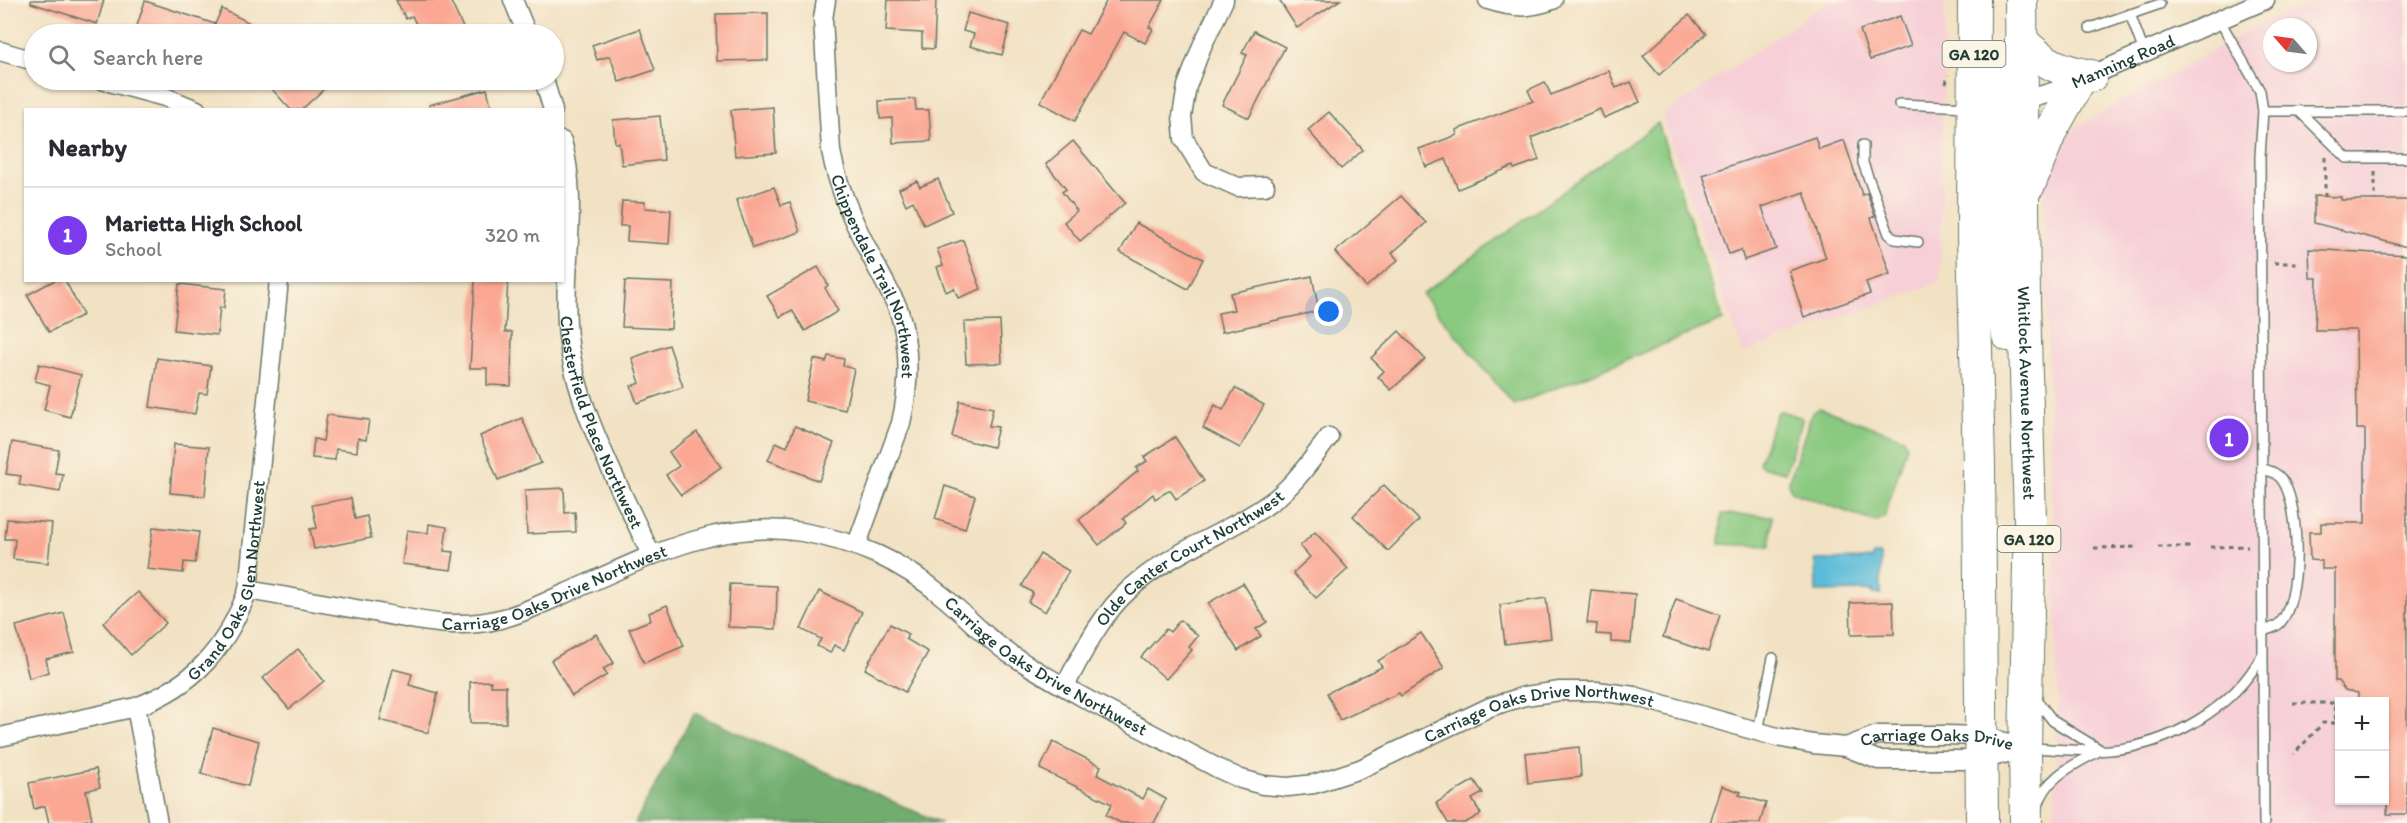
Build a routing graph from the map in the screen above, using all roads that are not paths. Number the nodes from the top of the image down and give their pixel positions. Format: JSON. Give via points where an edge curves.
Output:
{"nodes":[{"id":1,"x":513,"y":0,"type":"edge"},
{"id":2,"x":826,"y":0,"type":"edge"},
{"id":3,"x":1224,"y":0,"type":"edge"},
{"id":4,"x":1488,"y":0,"type":"edge"},
{"id":5,"x":1553,"y":0,"type":"edge"},
{"id":6,"x":1974,"y":0,"type":"edge"},
{"id":7,"x":1995,"y":0,"type":"edge"},
{"id":8,"x":2020,"y":0,"type":"edge"},
{"id":9,"x":2265,"y":0,"type":"edge"},
{"id":10,"x":2160,"y":4,"type":"dead end"},
{"id":11,"x":2130,"y":14,"type":"junction"},
{"id":12,"x":2220,"y":21,"type":"junction"},
{"id":13,"x":523,"y":24,"type":"edge"},
{"id":14,"x":2090,"y":28,"type":"dead end"},
{"id":15,"x":2021,"y":40,"type":"junction"},
{"id":16,"x":0,"y":51,"type":"edge"},
{"id":17,"x":2144,"y":52,"type":"junction"},
{"id":18,"x":24,"y":58,"type":"edge"},
{"id":19,"x":2085,"y":78,"type":"junction"},
{"id":20,"x":139,"y":90,"type":"edge"},
{"id":21,"x":547,"y":90,"type":"edge"},
{"id":22,"x":1899,"y":104,"type":"dead end"},
{"id":23,"x":1997,"y":105,"type":"junction"},
{"id":24,"x":192,"y":108,"type":"edge"},
{"id":25,"x":552,"y":108,"type":"edge"},
{"id":26,"x":2263,"y":111,"type":"junction"},
{"id":27,"x":2299,"y":111,"type":"junction"},
{"id":28,"x":2407,"y":111,"type":"edge"},
{"id":29,"x":1863,"y":145,"type":"dead end"},
{"id":30,"x":564,"y":154,"type":"edge"},
{"id":31,"x":2407,"y":158,"type":"edge"},
{"id":32,"x":1265,"y":186,"type":"dead end"},
{"id":33,"x":2023,"y":206,"type":"junction"},
{"id":34,"x":1918,"y":242,"type":"dead end"},
{"id":35,"x":279,"y":282,"type":"edge"},
{"id":36,"x":2026,"y":402,"type":"junction"},
{"id":37,"x":1329,"y":438,"type":"dead end"},
{"id":38,"x":2262,"y":469,"type":"junction"},
{"id":39,"x":857,"y":544,"type":"junction"},
{"id":40,"x":651,"y":555,"type":"junction"},
{"id":41,"x":248,"y":590,"type":"junction"},
{"id":42,"x":2263,"y":630,"type":"junction"},
{"id":43,"x":2263,"y":653,"type":"junction"},
{"id":44,"x":1773,"y":658,"type":"dead end"},
{"id":45,"x":2026,"y":677,"type":"junction"},
{"id":46,"x":1065,"y":686,"type":"junction"},
{"id":47,"x":136,"y":707,"type":"junction"},
{"id":48,"x":1758,"y":731,"type":"junction"},
{"id":49,"x":0,"y":737,"type":"edge"},
{"id":50,"x":1846,"y":747,"type":"joint"},
{"id":51,"x":1981,"y":748,"type":"junction"},
{"id":52,"x":2025,"y":748,"type":"junction"},
{"id":53,"x":2101,"y":750,"type":"junction"},
{"id":54,"x":158,"y":823,"type":"edge"},
{"id":55,"x":1982,"y":823,"type":"edge"},
{"id":56,"x":2026,"y":823,"type":"edge"},
{"id":57,"x":2034,"y":823,"type":"edge"},
{"id":58,"x":2264,"y":823,"type":"edge"}],
"edges":[{"from":1,"to":13,"type":"street"},
{"from":2,"to":39,"type":"street","name":"Chippendale Trail Northwest","via":[[823,19],[834,169],[847,205],[898,308],[909,365],[900,423]]},
{"from":3,"to":32,"type":"street","via":[[1187,86],[1182,116],[1184,138],[1204,172],[1238,187]]},
{"from":4,"to":5,"type":"street","via":[[1511,8]]},
{"from":6,"to":23,"type":"highway","name":"Whitlock Avenue Northwest","number":"GA 120"},
{"from":7,"to":23,"type":"highway"},
{"from":8,"to":15,"type":"highway","name":"Whitlock Avenue Northwest","number":"GA 120"},
{"from":9,"to":12,"type":"street","name":"Manning Road"},
{"from":10,"to":11,"type":"lane"},
{"from":11,"to":14,"type":"lane"},
{"from":11,"to":17,"type":"lane"},
{"from":12,"to":17,"type":"street","name":"Manning Road"},
{"from":12,"to":26,"type":"lane","via":[[2256,82]]},
{"from":15,"to":19,"type":"highway","via":[[2039,58]]},
{"from":15,"to":23,"type":"highway","name":"Whitlock Avenue Northwest","number":"GA 120"},
{"from":16,"to":18,"type":"street"},
{"from":17,"to":19,"type":"street","name":"Manning Road"},
{"from":19,"to":23,"type":"street","name":"Manning Road","via":[[2053,92]]},
{"from":19,"to":33,"type":"highway","via":[[2042,151]]},
{"from":20,"to":24,"type":"street"},
{"from":21,"to":25,"type":"street"},
{"from":22,"to":23,"type":"lane"},
{"from":23,"to":33,"type":"highway","name":"Whitlock Avenue Northwest","number":"GA 120"},
{"from":23,"to":36,"type":"highway","via":[[2002,293],[2012,353]]},
{"from":23,"to":51,"type":"highway","name":"Whitlock Avenue Northwest","number":"GA 120","via":[[1973,236]]},
{"from":26,"to":27,"type":"lane"},
{"from":26,"to":38,"type":"lane"},
{"from":27,"to":28,"type":"lane"},
{"from":27,"to":31,"type":"lane","via":[[2347,158]]},
{"from":29,"to":34,"type":"lane","via":[[1863,163],[1889,234],[1895,239]]},
{"from":30,"to":40,"type":"street","name":"Chesterfield Place Northwest","via":[[570,194],[566,306],[569,350],[590,419]]},
{"from":33,"to":36,"type":"highway","name":"Whitlock Avenue Northwest","number":"GA 120"},
{"from":35,"to":41,"type":"street","name":"Grand Oaks Glen Northwest"},
{"from":36,"to":45,"type":"highway","name":"Whitlock Avenue Northwest","number":"GA 120","via":[[2030,520]]},
{"from":37,"to":46,"type":"street","name":"Olde Canter Court Northwest","via":[[1282,494],[1130,588],[1101,623]]},
{"from":38,"to":42,"type":"lane"},
{"from":38,"to":42,"type":"lane","via":[[2275,473],[2285,484],[2297,546],[2286,612],[2279,624]]},
{"from":39,"to":40,"type":"street","name":"Carriage Oaks Drive Northwest","via":[[799,532],[757,530],[697,539]]},
{"from":39,"to":46,"type":"street","name":"Carriage Oaks Drive Northwest","via":[[916,576],[1011,655]]},
{"from":40,"to":41,"type":"street","name":"Carriage Oaks Drive Northwest","via":[[524,612],[463,625]]},
{"from":41,"to":47,"type":"street","name":"Grand Oaks Glen Northwest","via":[[233,627],[199,670],[171,691]]},
{"from":42,"to":43,"type":"lane"},
{"from":43,"to":53,"type":"lane","via":[[2231,694],[2202,718],[2149,741]]},
{"from":43,"to":58,"type":"lane"},
{"from":44,"to":48,"type":"lane"},
{"from":45,"to":52,"type":"highway","name":"Whitlock Avenue Northwest","number":"GA 120"},
{"from":45,"to":53,"type":"lane","via":[[2038,704],[2053,722]]},
{"from":46,"to":48,"type":"street","name":"Carriage Oaks Drive Northwest","via":[[1241,779],[1288,787],[1332,780],[1360,769],[1490,707],[1560,691],[1634,696]]},
{"from":47,"to":49,"type":"street","name":"Grand Oaks Glen Northwest"},
{"from":47,"to":54,"type":"street"},
{"from":48,"to":50,"type":"street","name":"Carriage Oaks Drive Northwest"},
{"from":50,"to":51,"type":"street","name":"Carriage Oaks Drive","via":[[1878,735]]},
{"from":51,"to":52,"type":"street","name":"Carriage Oaks Drive"},
{"from":51,"to":55,"type":"highway","name":"Whitlock Avenue Northwest","number":"GA 120"},
{"from":52,"to":53,"type":"lane"},
{"from":52,"to":56,"type":"highway","name":"Whitlock Avenue Northwest","number":"GA 120"},
{"from":53,"to":57,"type":"lane","via":[[2049,784],[2040,797]]}]}
